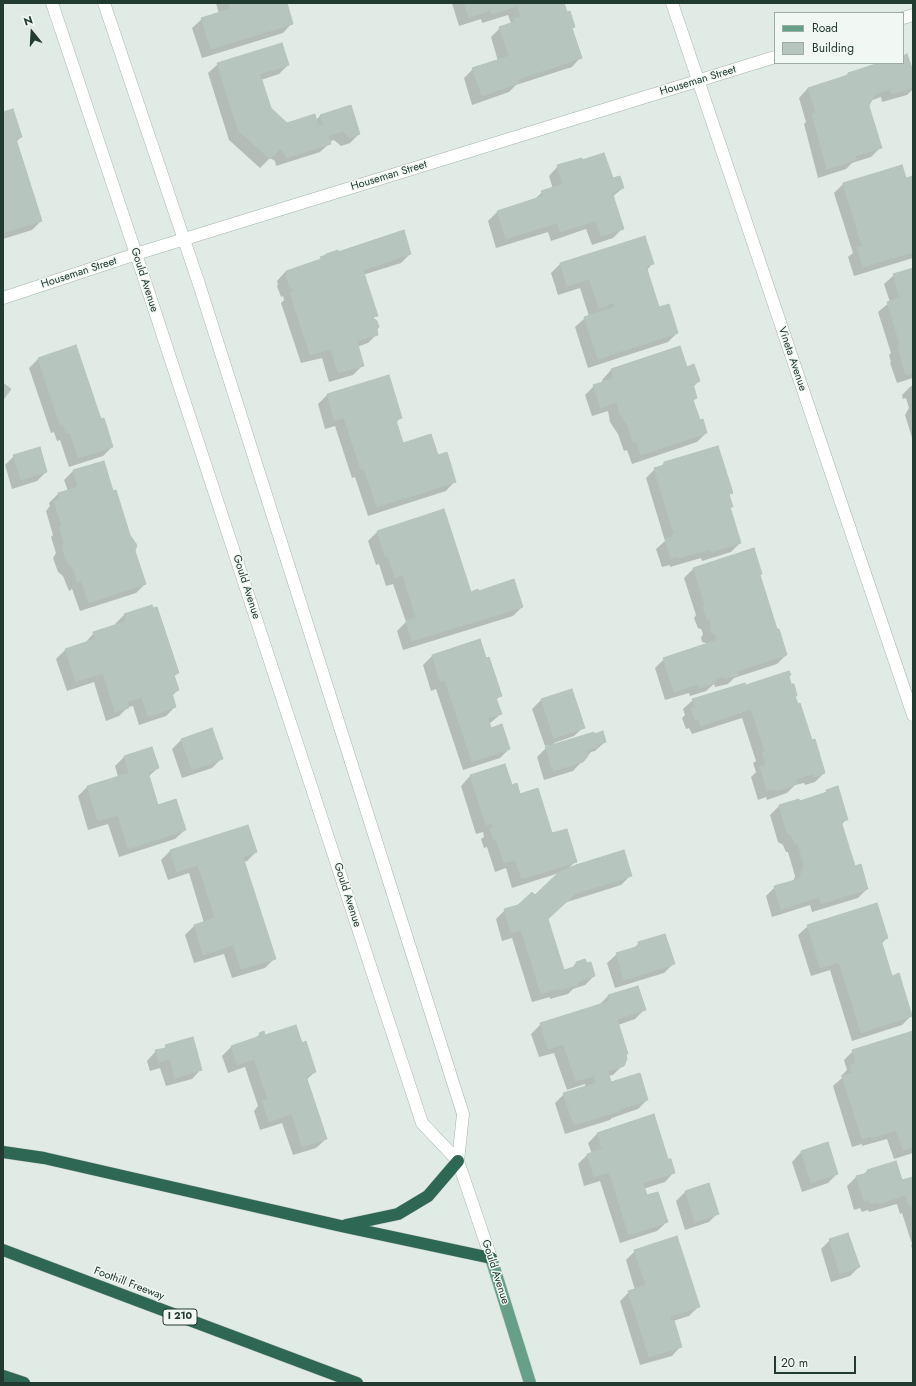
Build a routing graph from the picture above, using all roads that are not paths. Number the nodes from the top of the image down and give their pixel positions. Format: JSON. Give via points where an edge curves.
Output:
{"nodes":[{"id":1,"x":52,"y":3,"type":"edge"},
{"id":2,"x":104,"y":3,"type":"edge"},
{"id":3,"x":672,"y":3,"type":"edge"},
{"id":4,"x":774,"y":57,"type":"edge"},
{"id":5,"x":698,"y":81,"type":"junction"},
{"id":6,"x":184,"y":240,"type":"junction"},
{"id":7,"x":136,"y":254,"type":"junction"},
{"id":8,"x":3,"y":298,"type":"edge"},
{"id":9,"x":913,"y":715,"type":"edge"},
{"id":10,"x":3,"y":1152,"type":"edge"},
{"id":11,"x":458,"y":1160,"type":"junction"},
{"id":12,"x":341,"y":1226,"type":"junction"},
{"id":13,"x":3,"y":1250,"type":"edge"},
{"id":14,"x":491,"y":1258,"type":"junction"},
{"id":15,"x":3,"y":1376,"type":"edge"},
{"id":16,"x":529,"y":1377,"type":"edge"},
{"id":17,"x":24,"y":1383,"type":"edge"},
{"id":18,"x":357,"y":1383,"type":"edge"}],
"edges":[{"from":1,"to":7,"type":"street","name":"Gould Avenue"},
{"from":2,"to":6,"type":"street","name":"Gould Avenue"},
{"from":3,"to":5,"type":"street","name":"Vineta Avenue"},
{"from":4,"to":5,"type":"street","name":"Houseman Street"},
{"from":5,"to":6,"type":"street","name":"Houseman Street"},
{"from":5,"to":9,"type":"street","name":"Vineta Avenue"},
{"from":6,"to":7,"type":"street","name":"Houseman Street"},
{"from":6,"to":11,"type":"street","name":"Gould Avenue","via":[[463,1114]]},
{"from":7,"to":8,"type":"street","name":"Houseman Street"},
{"from":7,"to":11,"type":"street","name":"Gould Avenue","via":[[422,1123]]},
{"from":10,"to":12,"type":"highway","via":[[52,1160]]},
{"from":11,"to":12,"type":"highway","via":[[428,1196],[398,1214]]},
{"from":11,"to":14,"type":"street","name":"Gould Avenue"},
{"from":12,"to":14,"type":"highway"},
{"from":13,"to":18,"type":"highway","name":"Foothill Freeway","number":"I 210"},
{"from":14,"to":16,"type":"main road","name":"Gould Avenue"},
{"from":15,"to":17,"type":"highway"}]}
